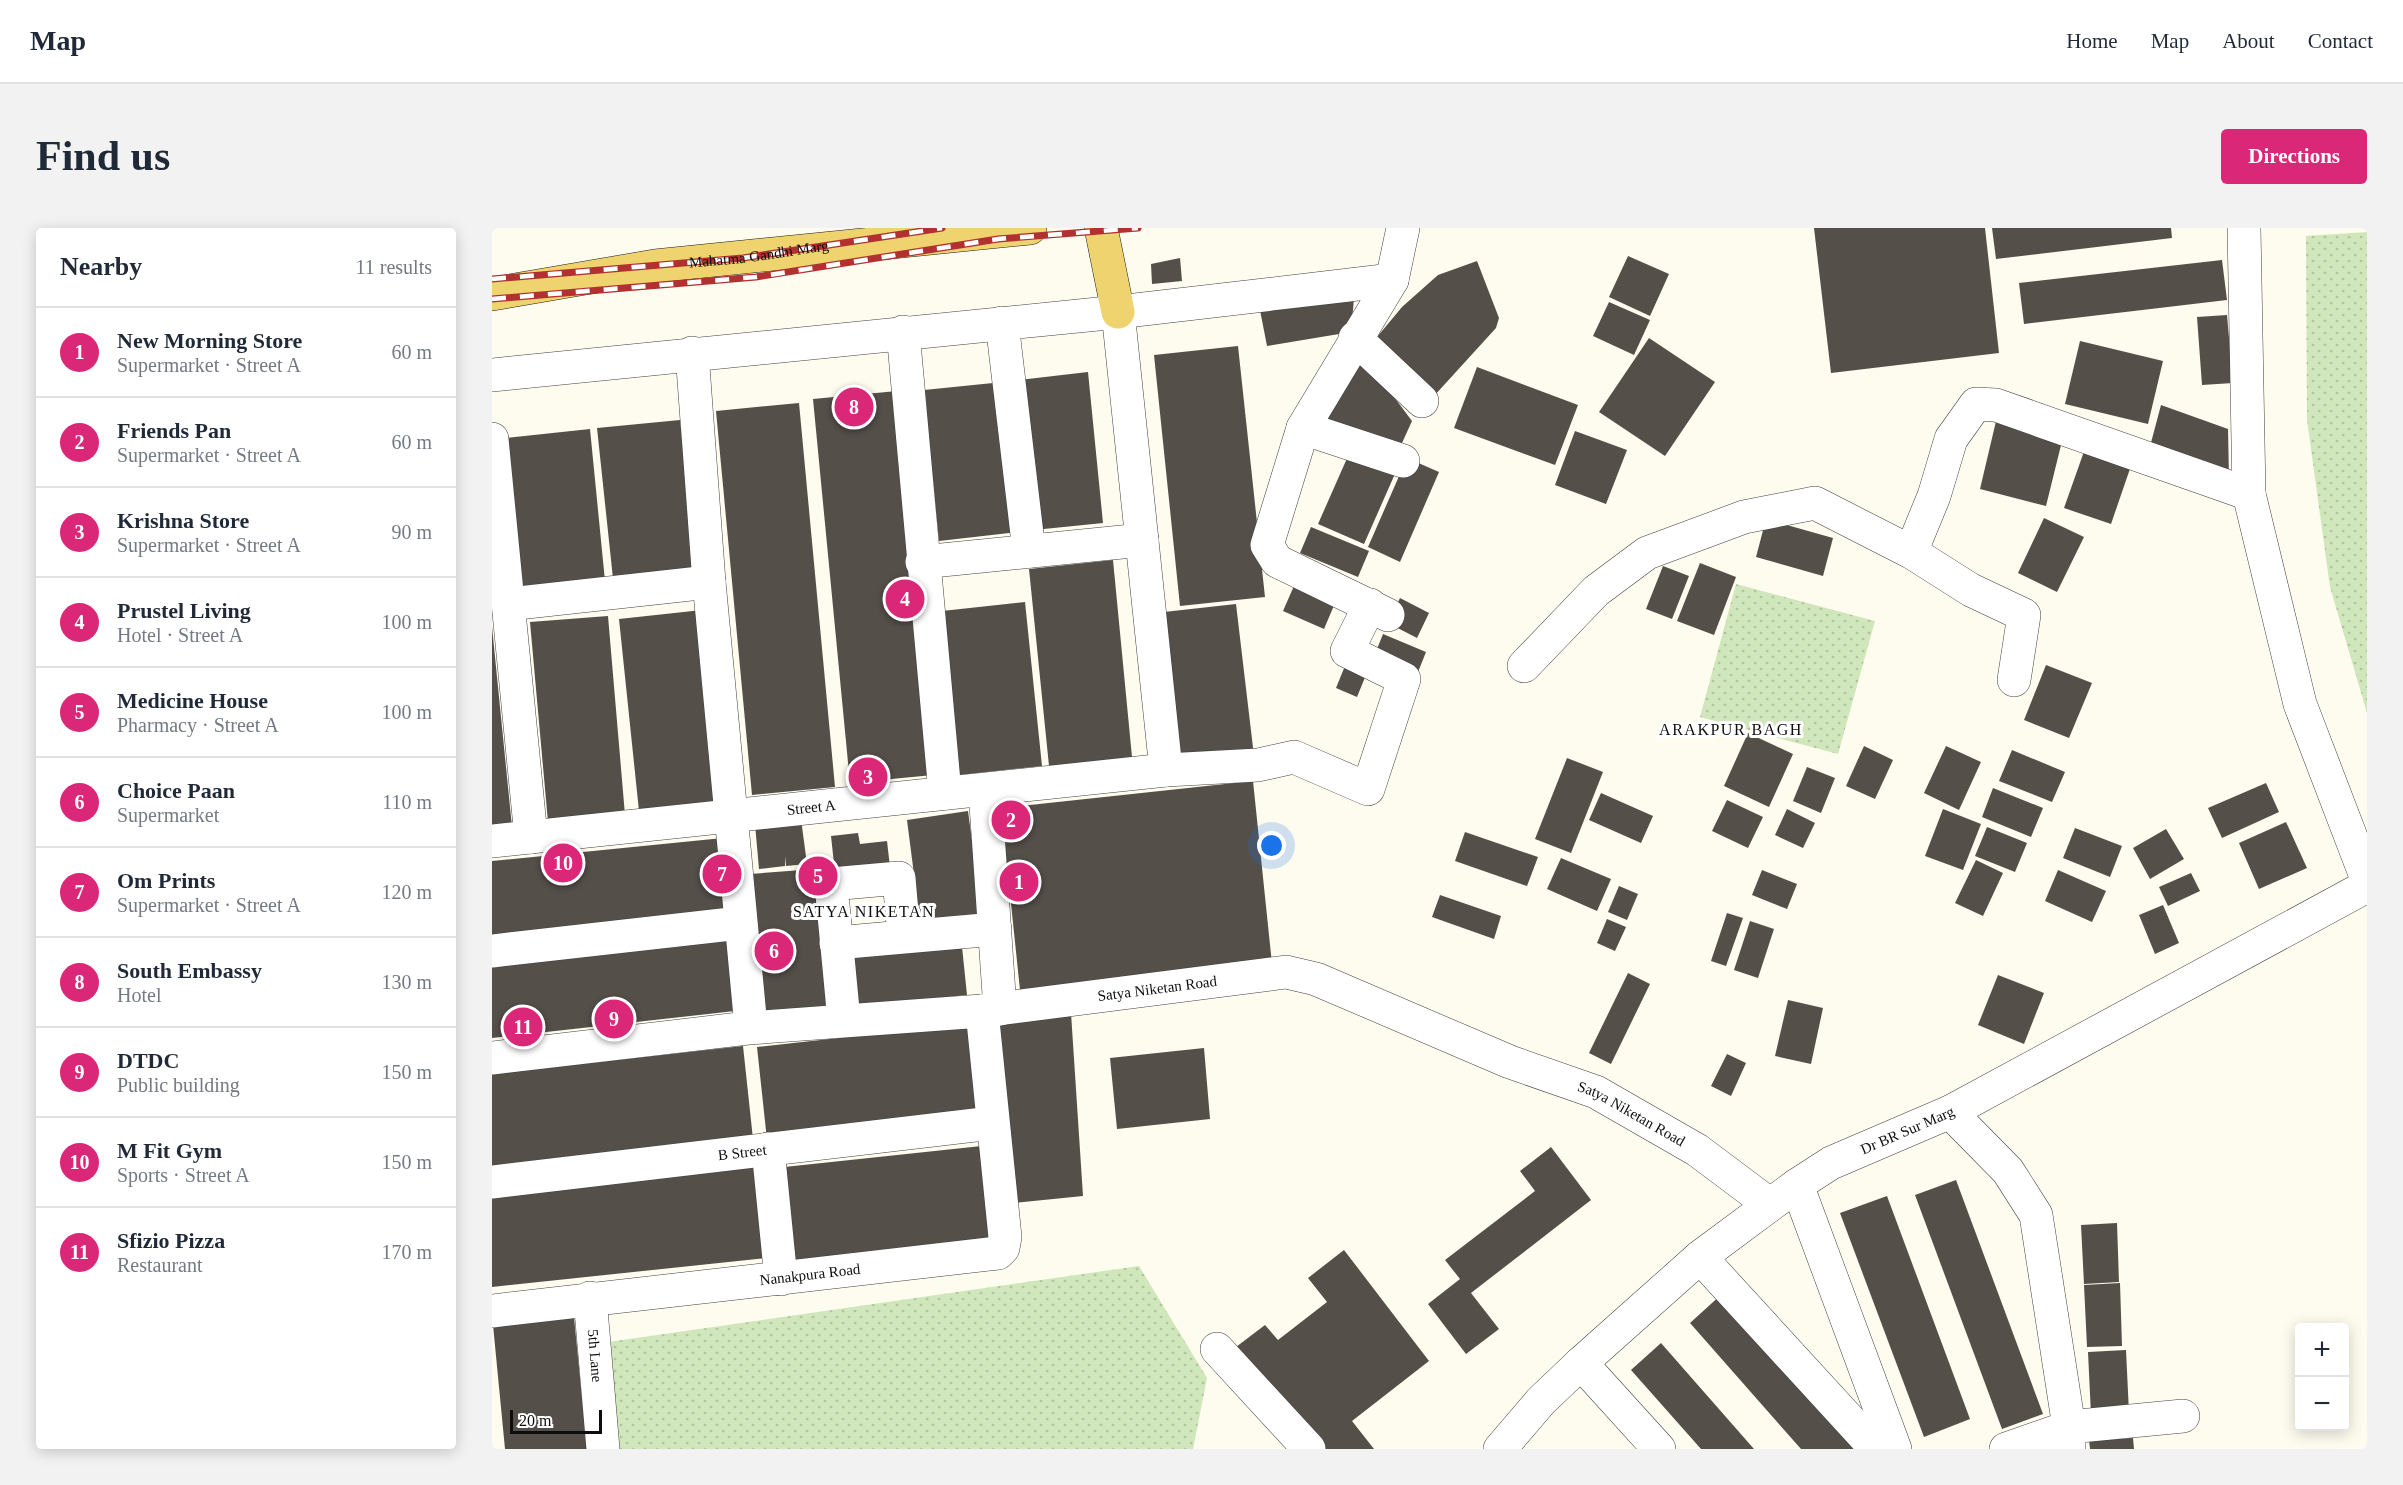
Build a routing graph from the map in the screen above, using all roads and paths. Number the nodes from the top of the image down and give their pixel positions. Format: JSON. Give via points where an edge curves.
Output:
{"nodes":[{"id":1,"x":1030,"y":228,"type":"edge"},
{"id":2,"x":1101,"y":228,"type":"edge"},
{"id":3,"x":1403,"y":228,"type":"edge"},
{"id":4,"x":2244,"y":228,"type":"edge"},
{"id":5,"x":1392,"y":280,"type":"junction"},
{"id":6,"x":492,"y":294,"type":"edge"},
{"id":7,"x":1118,"y":312,"type":"junction"},
{"id":8,"x":1002,"y":323,"type":"junction"},
{"id":9,"x":903,"y":332,"type":"junction"},
{"id":10,"x":1355,"y":338,"type":"junction"},
{"id":11,"x":693,"y":353,"type":"junction"},
{"id":12,"x":492,"y":375,"type":"edge"},
{"id":13,"x":1422,"y":401,"type":"dead end"},
{"id":14,"x":1303,"y":428,"type":"junction"},
{"id":15,"x":492,"y":439,"type":"edge"},
{"id":16,"x":1403,"y":461,"type":"dead end"},
{"id":17,"x":2249,"y":494,"type":"junction"},
{"id":18,"x":1142,"y":540,"type":"junction"},
{"id":19,"x":1029,"y":551,"type":"junction"},
{"id":20,"x":1911,"y":552,"type":"junction"},
{"id":21,"x":922,"y":562,"type":"junction"},
{"id":22,"x":709,"y":582,"type":"junction"},
{"id":23,"x":508,"y":604,"type":"junction"},
{"id":24,"x":1524,"y":666,"type":"dead end"},
{"id":25,"x":2014,"y":680,"type":"dead end"},
{"id":26,"x":1166,"y":770,"type":"junction"},
{"id":27,"x":985,"y":790,"type":"junction"},
{"id":28,"x":945,"y":793,"type":"junction"},
{"id":29,"x":730,"y":818,"type":"junction"},
{"id":30,"x":531,"y":837,"type":"junction"},
{"id":31,"x":492,"y":841,"type":"edge"},
{"id":32,"x":2367,"y":879,"type":"edge"},
{"id":33,"x":2367,"y":886,"type":"edge"},
{"id":34,"x":740,"y":923,"type":"junction"},
{"id":35,"x":994,"y":929,"type":"junction"},
{"id":36,"x":904,"y":936,"type":"junction"},
{"id":37,"x":836,"y":943,"type":"junction"},
{"id":38,"x":492,"y":951,"type":"edge"},
{"id":39,"x":991,"y":1010,"type":"junction"},
{"id":40,"x":844,"y":1020,"type":"junction"},
{"id":41,"x":751,"y":1027,"type":"junction"},
{"id":42,"x":492,"y":1058,"type":"edge"},
{"id":43,"x":1950,"y":1112,"type":"junction"},
{"id":44,"x":992,"y":1123,"type":"junction"},
{"id":45,"x":768,"y":1149,"type":"junction"},
{"id":46,"x":492,"y":1182,"type":"edge"},
{"id":47,"x":1797,"y":1185,"type":"junction"},
{"id":48,"x":1769,"y":1204,"type":"junction"},
{"id":49,"x":1700,"y":1257,"type":"junction"},
{"id":50,"x":781,"y":1279,"type":"junction"},
{"id":51,"x":590,"y":1298,"type":"junction"},
{"id":52,"x":492,"y":1311,"type":"edge"},
{"id":53,"x":1217,"y":1348,"type":"dead end"},
{"id":54,"x":1581,"y":1363,"type":"junction"},
{"id":55,"x":2183,"y":1416,"type":"dead end"},
{"id":56,"x":2069,"y":1438,"type":"edge"},
{"id":57,"x":1505,"y":1448,"type":"edge"},
{"id":58,"x":603,"y":1449,"type":"edge"},
{"id":59,"x":1309,"y":1449,"type":"edge"},
{"id":60,"x":1659,"y":1449,"type":"edge"},
{"id":61,"x":1876,"y":1449,"type":"edge"},
{"id":62,"x":1895,"y":1449,"type":"edge"},
{"id":63,"x":2006,"y":1449,"type":"edge"}],
"edges":[{"from":1,"to":6,"type":"main road","name":"Mahatma Gandhi Marg","via":[[655,266]]},
{"from":2,"to":7,"type":"main road"},
{"from":3,"to":5,"type":"street"},
{"from":4,"to":17,"type":"street"},
{"from":5,"to":7,"type":"street"},
{"from":5,"to":10,"type":"street"},
{"from":7,"to":8,"type":"street"},
{"from":7,"to":18,"type":"street"},
{"from":8,"to":9,"type":"street"},
{"from":8,"to":19,"type":"street"},
{"from":9,"to":11,"type":"street"},
{"from":9,"to":21,"type":"street"},
{"from":10,"to":13,"type":"street"},
{"from":10,"to":14,"type":"street"},
{"from":11,"to":12,"type":"street"},
{"from":11,"to":22,"type":"street"},
{"from":14,"to":16,"type":"street"},
{"from":14,"to":26,"type":"street","name":"Street A","via":[[1267,545],[1277,561],[1379,610],[1347,651],[1404,679],[1368,789],[1294,757],[1258,765]]},
{"from":15,"to":23,"type":"street"},
{"from":17,"to":20,"type":"street","via":[[1996,405],[1976,404],[1951,439]]},
{"from":17,"to":32,"type":"street","via":[[2300,704]]},
{"from":18,"to":19,"type":"street"},
{"from":18,"to":26,"type":"street"},
{"from":19,"to":21,"type":"street"},
{"from":20,"to":24,"type":"street","via":[[1815,503],[1744,517],[1647,553],[1596,591]]},
{"from":20,"to":25,"type":"street","via":[[1971,590],[2024,615]]},
{"from":21,"to":28,"type":"street"},
{"from":22,"to":23,"type":"street"},
{"from":22,"to":29,"type":"street"},
{"from":23,"to":30,"type":"street"},
{"from":26,"to":27,"type":"street","name":"Street A"},
{"from":27,"to":28,"type":"street","name":"Street A"},
{"from":27,"to":35,"type":"street"},
{"from":28,"to":29,"type":"street","name":"Street A"},
{"from":29,"to":30,"type":"street","name":"Street A"},
{"from":29,"to":34,"type":"street"},
{"from":30,"to":31,"type":"street","name":"Street A"},
{"from":33,"to":43,"type":"street","name":"Dr BR Sur Marg"},
{"from":34,"to":38,"type":"street"},
{"from":34,"to":41,"type":"street"},
{"from":35,"to":36,"type":"street"},
{"from":35,"to":39,"type":"street"},
{"from":36,"to":37,"type":"street"},
{"from":36,"to":37,"type":"street","via":[[899,878],[831,884]]},
{"from":37,"to":40,"type":"street"},
{"from":39,"to":40,"type":"street","name":"Satya Niketan Road"},
{"from":39,"to":44,"type":"street"},
{"from":39,"to":48,"type":"street","name":"Satya Niketan Road","via":[[1286,972],[1308,977],[1510,1062],[1596,1092],[1697,1150]]},
{"from":40,"to":41,"type":"street","name":"Satya Niketan Road"},
{"from":41,"to":42,"type":"street","name":"Satya Niketan Road"},
{"from":43,"to":47,"type":"street","name":"Dr BR Sur Marg","via":[[1831,1163]]},
{"from":43,"to":56,"type":"street","via":[[2008,1171],[2036,1215]]},
{"from":44,"to":45,"type":"street","name":"B Street"},
{"from":44,"to":50,"type":"street","name":"Nanakpura Road","via":[[1005,1237],[1004,1248],[998,1253]]},
{"from":45,"to":46,"type":"street","name":"B Street"},
{"from":45,"to":50,"type":"street"},
{"from":47,"to":48,"type":"street","name":"Dr BR Sur Marg"},
{"from":47,"to":62,"type":"street"},
{"from":48,"to":49,"type":"street","name":"Dr BR Sur Marg"},
{"from":49,"to":54,"type":"street","name":"Dr BR Sur Marg"},
{"from":49,"to":61,"type":"street"},
{"from":50,"to":51,"type":"street","name":"Nanakpura Road","via":[[593,1302]]},
{"from":51,"to":52,"type":"street","name":"Nanakpura Road"},
{"from":51,"to":58,"type":"street","name":"5th Lane"},
{"from":53,"to":59,"type":"street"},
{"from":54,"to":57,"type":"street","name":"Dr BR Sur Marg","via":[[1541,1401]]},
{"from":54,"to":60,"type":"street"},
{"from":55,"to":56,"type":"street"},
{"from":56,"to":63,"type":"street"}]}
